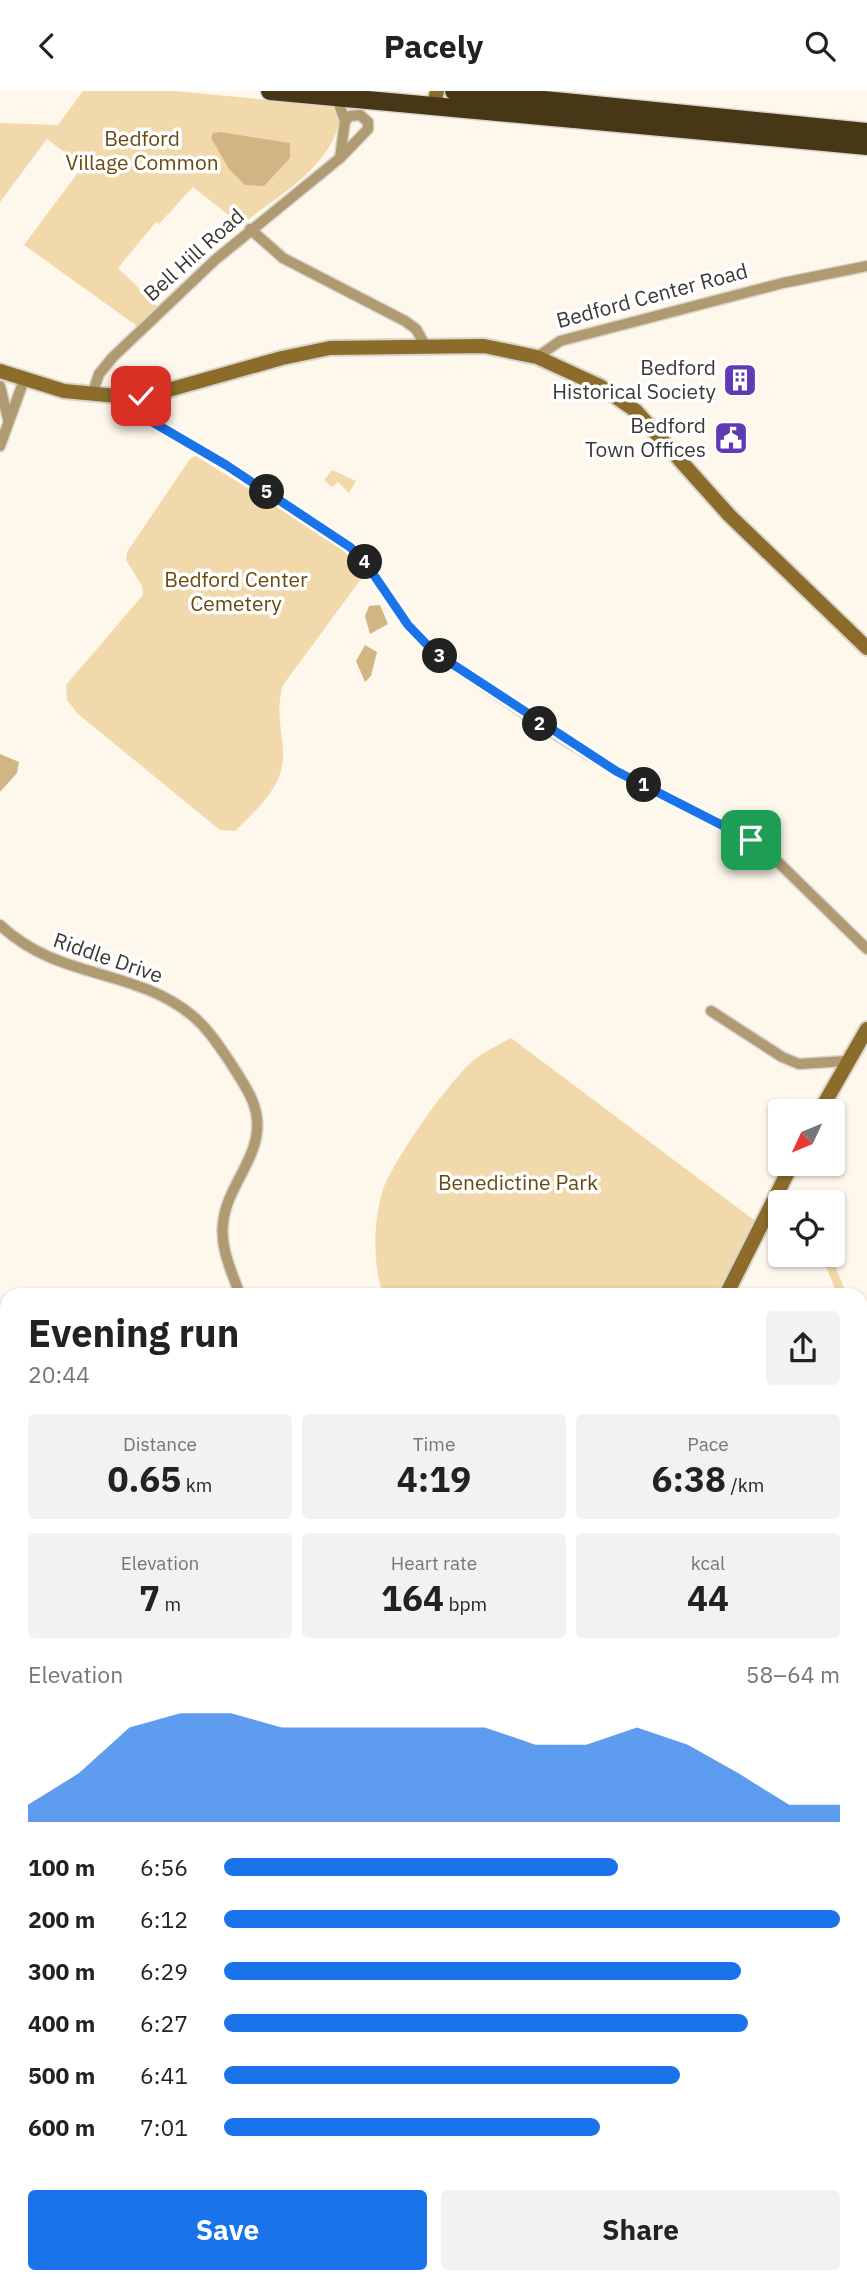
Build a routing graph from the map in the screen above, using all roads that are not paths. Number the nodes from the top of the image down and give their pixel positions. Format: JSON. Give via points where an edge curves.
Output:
{"nodes":[{"id":1,"x":270,"y":91,"type":"edge"},
{"id":2,"x":454,"y":91,"type":"edge"},
{"id":3,"x":336,"y":95,"type":"junction"},
{"id":4,"x":435,"y":98,"type":"edge"},
{"id":5,"x":345,"y":121,"type":"junction"},
{"id":6,"x":867,"y":132,"type":"edge"},
{"id":7,"x":867,"y":146,"type":"edge"},
{"id":8,"x":340,"y":158,"type":"junction"},
{"id":9,"x":250,"y":229,"type":"junction"},
{"id":10,"x":867,"y":266,"type":"edge"},
{"id":11,"x":425,"y":345,"type":"junction"},
{"id":12,"x":537,"y":356,"type":"junction"},
{"id":13,"x":0,"y":371,"type":"edge"},
{"id":14,"x":24,"y":380,"type":"junction"},
{"id":15,"x":0,"y":386,"type":"edge"},
{"id":16,"x":92,"y":395,"type":"junction"},
{"id":17,"x":128,"y":397,"type":"junction"},
{"id":18,"x":9,"y":422,"type":"junction"},
{"id":19,"x":0,"y":446,"type":"edge"},
{"id":20,"x":867,"y":648,"type":"edge"},
{"id":21,"x":0,"y":925,"type":"edge"},
{"id":22,"x":867,"y":949,"type":"edge"},
{"id":23,"x":711,"y":1011,"type":"dead end"},
{"id":24,"x":867,"y":1029,"type":"edge"},
{"id":25,"x":847,"y":1061,"type":"junction"},
{"id":26,"x":826,"y":1099,"type":"edge"},
{"id":27,"x":786,"y":1176,"type":"edge"},
{"id":28,"x":238,"y":1288,"type":"edge"},
{"id":29,"x":730,"y":1288,"type":"edge"}],
"edges":[{"from":1,"to":3,"type":"highway"},
{"from":2,"to":6,"type":"highway"},
{"from":3,"to":4,"type":"highway"},
{"from":3,"to":5,"type":"street"},
{"from":4,"to":7,"type":"highway"},
{"from":5,"to":8,"type":"street"},
{"from":5,"to":8,"type":"street","name":"Bell Hill Road","via":[[360,115],[368,129]]},
{"from":8,"to":9,"type":"street","name":"Bell Hill Road"},
{"from":9,"to":11,"type":"street","via":[[283,258],[405,321]]},
{"from":9,"to":16,"type":"street","name":"Bell Hill Road","via":[[113,357],[99,374]]},
{"from":10,"to":12,"type":"street","name":"Bedford Center Road","via":[[571,338],[554,343]]},
{"from":11,"to":12,"type":"street","via":[[484,347]]},
{"from":11,"to":17,"type":"street","via":[[330,348]]},
{"from":12,"to":20,"type":"street","via":[[600,386],[636,411],[729,515]]},
{"from":13,"to":14,"type":"street"},
{"from":14,"to":16,"type":"street"},
{"from":14,"to":18,"type":"street"},
{"from":15,"to":18,"type":"street"},
{"from":16,"to":17,"type":"street"},
{"from":17,"to":22,"type":"street","via":[[144,417],[350,547],[434,652],[605,764],[751,840]]},
{"from":18,"to":19,"type":"street"},
{"from":21,"to":28,"type":"street","name":"Riddle Drive","via":[[44,957],[169,1000],[218,1044],[244,1084],[257,1119],[254,1147],[227,1206],[223,1226],[223,1245]]},
{"from":23,"to":25,"type":"street","via":[[799,1064]]},
{"from":24,"to":25,"type":"street"},
{"from":25,"to":26,"type":"street"},
{"from":27,"to":29,"type":"street"}]}
